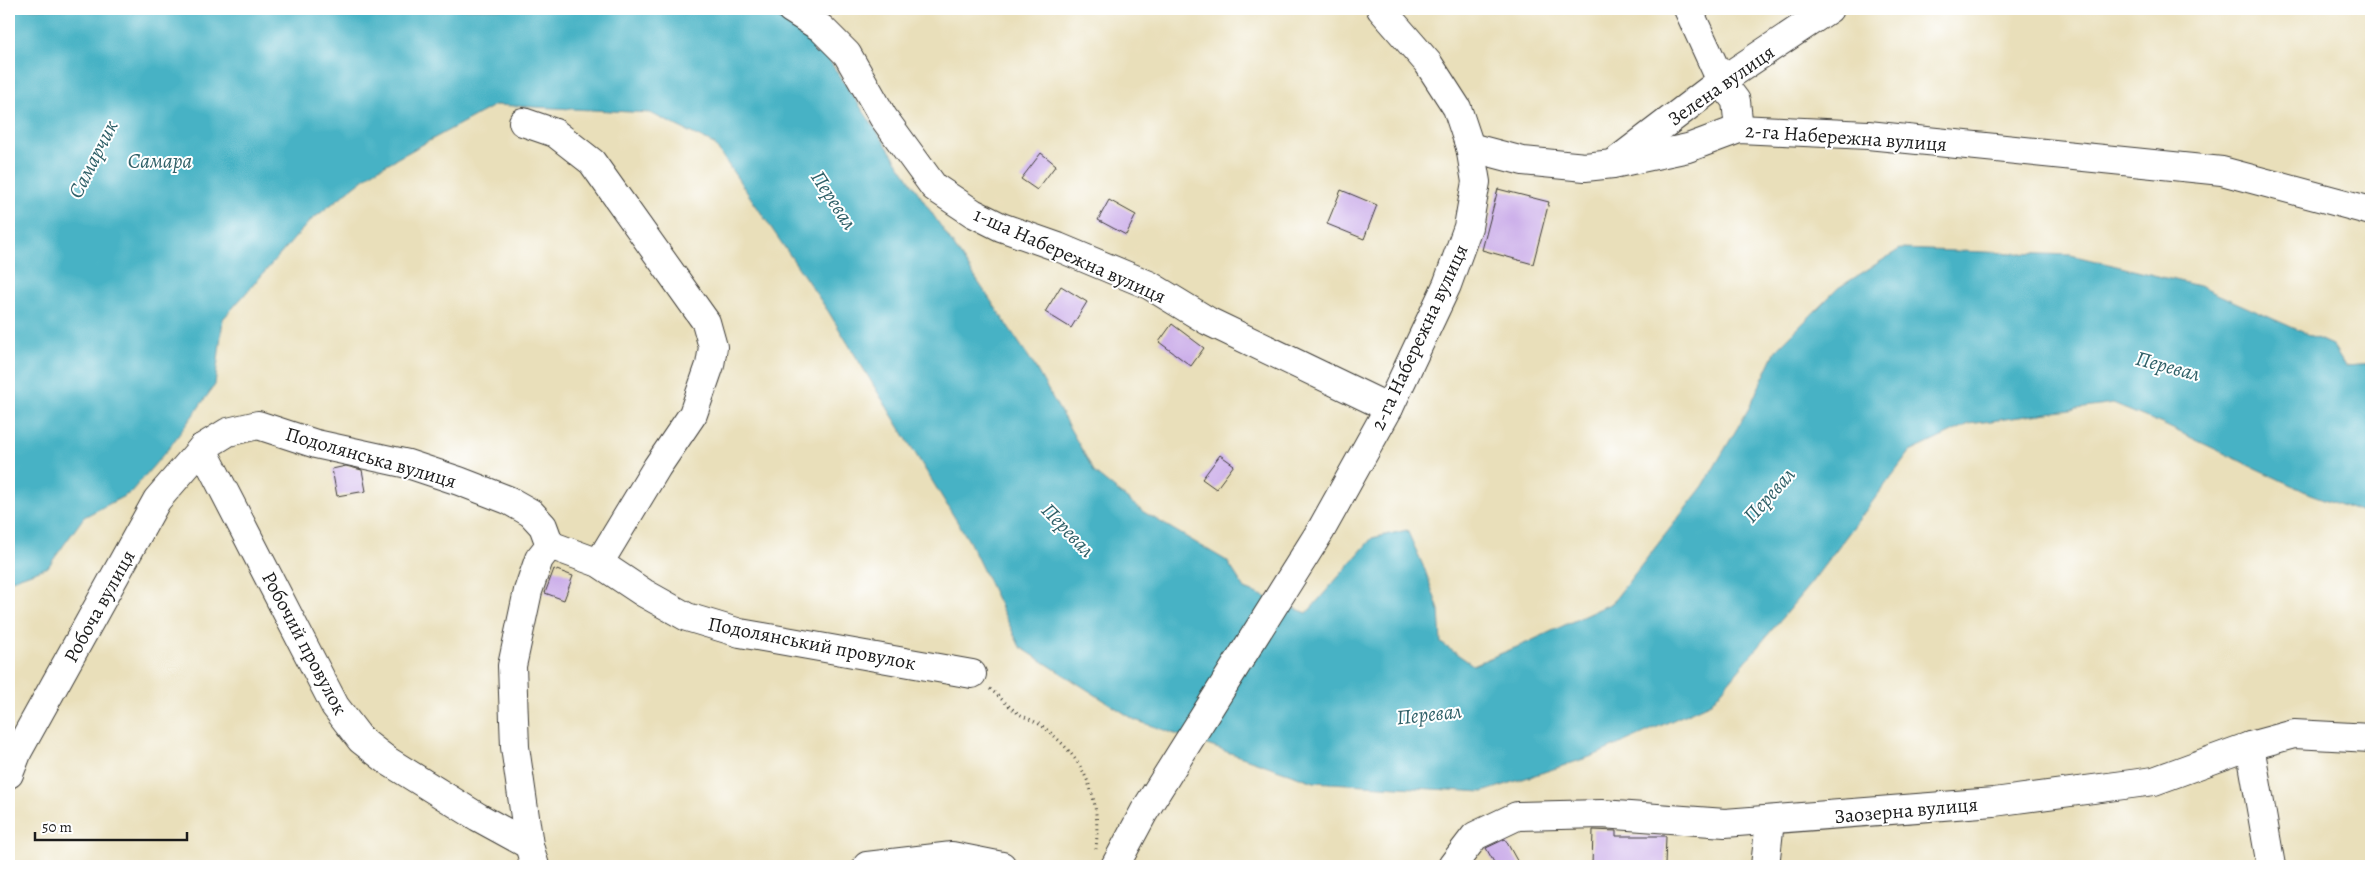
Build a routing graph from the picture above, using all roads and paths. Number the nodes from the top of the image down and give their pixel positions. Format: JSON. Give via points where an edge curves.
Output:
{"nodes":[{"id":1,"x":791,"y":9,"type":"edge"},
{"id":2,"x":1381,"y":9,"type":"edge"},
{"id":3,"x":1688,"y":9,"type":"edge"},
{"id":4,"x":1829,"y":9,"type":"edge"},
{"id":5,"x":1722,"y":81,"type":"junction"},
{"id":6,"x":523,"y":122,"type":"dead end"},
{"id":7,"x":1738,"y":129,"type":"junction"},
{"id":8,"x":1470,"y":146,"type":"junction"},
{"id":9,"x":1613,"y":164,"type":"junction"},
{"id":10,"x":2371,"y":211,"type":"edge"},
{"id":11,"x":1389,"y":408,"type":"junction"},
{"id":12,"x":202,"y":448,"type":"junction"},
{"id":13,"x":550,"y":545,"type":"junction"},
{"id":14,"x":599,"y":563,"type":"junction"},
{"id":15,"x":972,"y":674,"type":"joint"},
{"id":16,"x":2371,"y":738,"type":"edge"},
{"id":17,"x":2250,"y":746,"type":"junction"},
{"id":18,"x":9,"y":774,"type":"edge"},
{"id":19,"x":1770,"y":821,"type":"junction"},
{"id":20,"x":532,"y":856,"type":"edge"},
{"id":21,"x":1106,"y":860,"type":"edge"},
{"id":22,"x":867,"y":866,"type":"edge"},
{"id":23,"x":1002,"y":866,"type":"edge"},
{"id":24,"x":1452,"y":866,"type":"edge"},
{"id":25,"x":1765,"y":866,"type":"edge"},
{"id":26,"x":2271,"y":866,"type":"edge"}],
"edges":[{"from":1,"to":11,"type":"street","name":"1-ша Набережна вулиця","via":[[821,28],[847,54],[883,117],[934,187],[1001,227],[1058,247],[1149,286],[1208,322]]},
{"from":2,"to":8,"type":"street","via":[[1428,63],[1457,108]]},
{"from":3,"to":5,"type":"street"},
{"from":4,"to":5,"type":"street","name":"Зелена вулиця"},
{"from":5,"to":7,"type":"street","via":[[1736,101]]},
{"from":5,"to":9,"type":"street","name":"Зелена вулиця"},
{"from":6,"to":14,"type":"street","via":[[555,134],[592,162],[706,322],[712,347],[710,365],[693,414]]},
{"from":7,"to":9,"type":"street","name":"2-га Набережна вулиця","via":[[1688,148]]},
{"from":7,"to":10,"type":"street","name":"2-га Набережна вулиця","via":[[1868,135],[2222,170]]},
{"from":8,"to":9,"type":"street","name":"2-га Набережна вулиця","via":[[1523,161],[1585,167]]},
{"from":8,"to":11,"type":"street","name":"2-га Набережна вулиця","via":[[1476,182],[1468,227],[1447,285]]},
{"from":11,"to":21,"type":"street","name":"2-га Набережна вулиця","via":[[1321,530],[1144,812]]},
{"from":12,"to":13,"type":"street","name":"Подолянська вулиця","via":[[228,432],[258,425],[316,444],[408,464],[508,500],[532,513],[543,526]]},
{"from":12,"to":18,"type":"street","name":"Робоча вулиця","via":[[157,500],[18,751]]},
{"from":12,"to":20,"type":"street","name":"Робочий провулок","via":[[335,706],[361,740]]},
{"from":13,"to":14,"type":"street","name":"Подолянський провулок"},
{"from":13,"to":20,"type":"street","via":[[539,558],[528,591],[512,666],[515,747]]},
{"from":14,"to":15,"type":"street","name":"Подолянський провулок","via":[[686,616],[740,633]]},
{"from":15,"to":21,"type":"path","via":[[1019,713],[1045,727],[1082,768],[1096,802]]},
{"from":16,"to":17,"type":"street","name":"Заозерна вулиця","via":[[2294,734]]},
{"from":17,"to":19,"type":"street","name":"Заозерна вулиця","via":[[2154,781],[1994,802]]},
{"from":17,"to":26,"type":"street"},
{"from":19,"to":24,"type":"street","name":"Заозерна вулиця","via":[[1725,824],[1602,814],[1517,816],[1474,836]]},
{"from":19,"to":25,"type":"street"},
{"from":22,"to":23,"type":"street","via":[[952,856]]}]}
